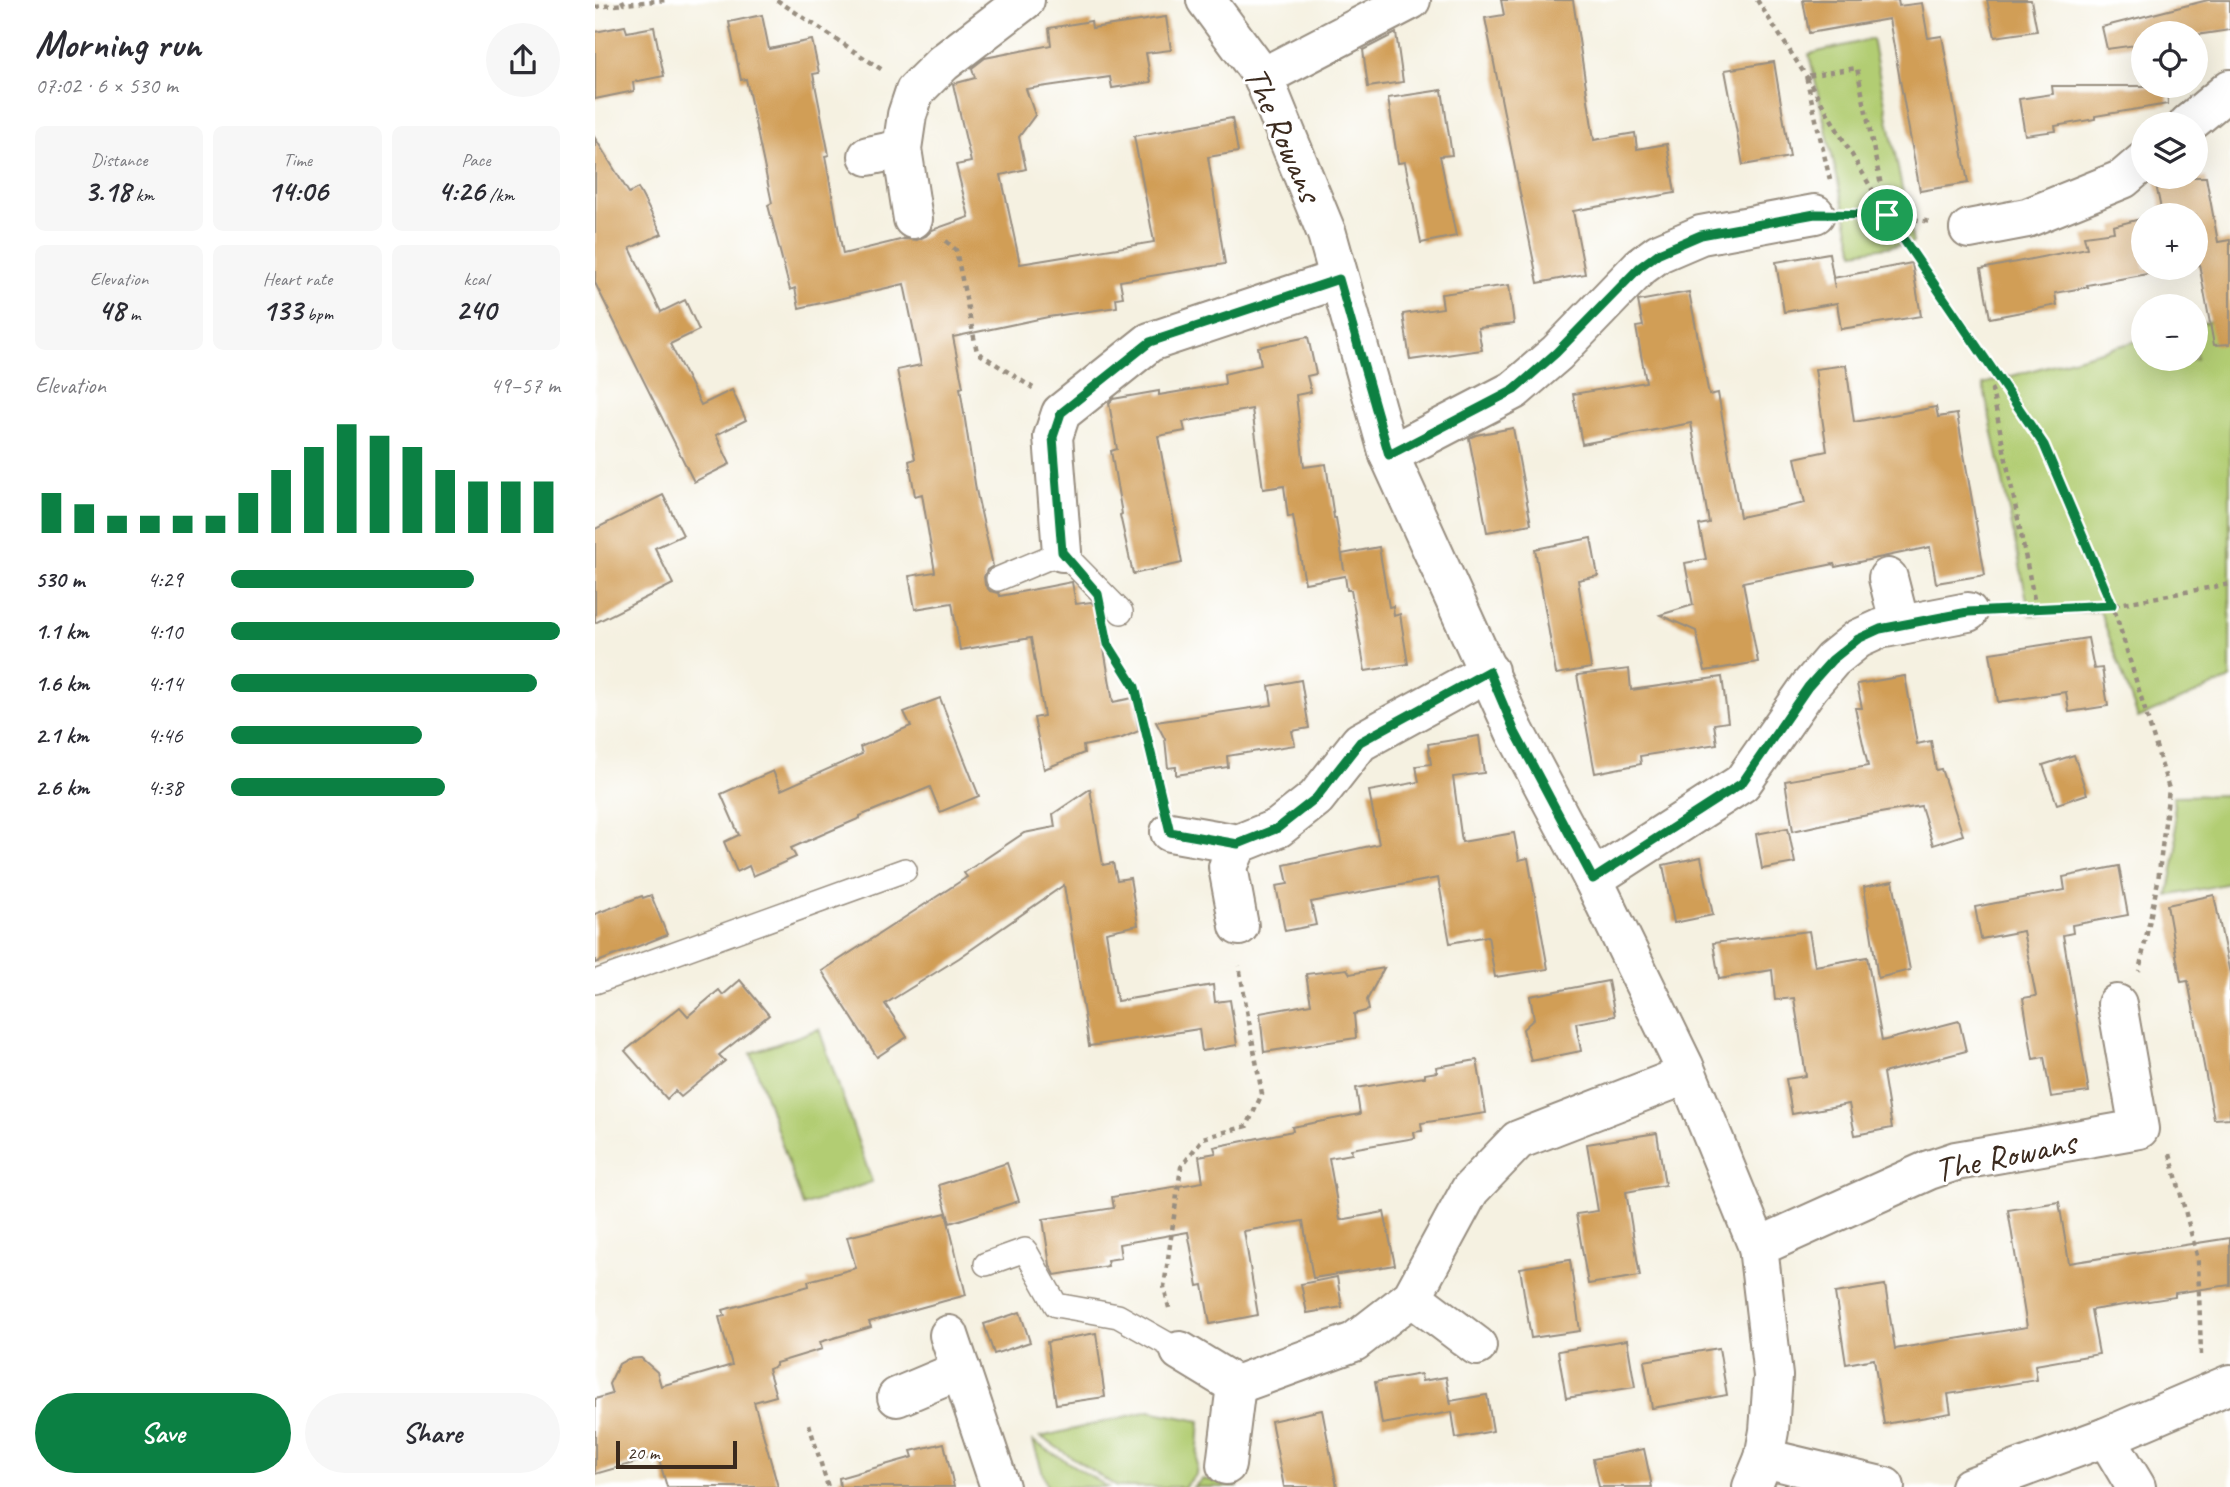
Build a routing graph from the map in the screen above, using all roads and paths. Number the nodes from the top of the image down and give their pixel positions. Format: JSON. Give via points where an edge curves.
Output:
{"nodes":[{"id":1,"x":666,"y":0,"type":"edge"},
{"id":2,"x":777,"y":0,"type":"edge"},
{"id":3,"x":1025,"y":0,"type":"edge"},
{"id":4,"x":1206,"y":0,"type":"edge"},
{"id":5,"x":1411,"y":0,"type":"edge"},
{"id":6,"x":1757,"y":0,"type":"edge"},
{"id":7,"x":623,"y":2,"type":"edge"},
{"id":8,"x":595,"y":7,"type":"edge"},
{"id":9,"x":1263,"y":76,"type":"junction"},
{"id":10,"x":1806,"y":76,"type":"junction"},
{"id":11,"x":2230,"y":89,"type":"edge"},
{"id":12,"x":915,"y":91,"type":"junction"},
{"id":13,"x":2202,"y":112,"type":"edge"},
{"id":14,"x":2131,"y":172,"type":"edge"},
{"id":15,"x":1826,"y":215,"type":"junction"},
{"id":16,"x":1887,"y":215,"type":"junction"},
{"id":17,"x":925,"y":226,"type":"joint"},
{"id":18,"x":1969,"y":229,"type":"joint"},
{"id":19,"x":1339,"y":279,"type":"junction"},
{"id":20,"x":2003,"y":385,"type":"junction"},
{"id":21,"x":1061,"y":413,"type":"junction"},
{"id":22,"x":1389,"y":455,"type":"junction"},
{"id":23,"x":1062,"y":552,"type":"junction"},
{"id":24,"x":1888,"y":578,"type":"dead end"},
{"id":25,"x":998,"y":579,"type":"dead end"},
{"id":26,"x":2230,"y":584,"type":"edge"},
{"id":27,"x":2112,"y":605,"type":"junction"},
{"id":28,"x":2036,"y":609,"type":"junction"},
{"id":29,"x":1121,"y":612,"type":"dead end"},
{"id":30,"x":1968,"y":612,"type":"joint"},
{"id":31,"x":1900,"y":625,"type":"junction"},
{"id":32,"x":1105,"y":632,"type":"dead end"},
{"id":33,"x":1489,"y":671,"type":"junction"},
{"id":34,"x":1170,"y":832,"type":"joint"},
{"id":35,"x":1238,"y":844,"type":"junction"},
{"id":36,"x":905,"y":870,"type":"dead end"},
{"id":37,"x":1593,"y":879,"type":"junction"},
{"id":38,"x":1239,"y":926,"type":"dead end"},
{"id":39,"x":1238,"y":964,"type":"dead end"},
{"id":40,"x":2139,"y":971,"type":"dead end"},
{"id":41,"x":595,"y":982,"type":"edge"},
{"id":42,"x":2117,"y":1004,"type":"dead end"},
{"id":43,"x":1686,"y":1075,"type":"junction"},
{"id":44,"x":2169,"y":1150,"type":"dead end"},
{"id":45,"x":1758,"y":1247,"type":"junction"},
{"id":46,"x":986,"y":1264,"type":"dead end"},
{"id":47,"x":1412,"y":1297,"type":"junction"},
{"id":48,"x":1477,"y":1346,"type":"dead end"},
{"id":49,"x":1180,"y":1351,"type":"junction"},
{"id":50,"x":1236,"y":1385,"type":"junction"},
{"id":51,"x":2216,"y":1389,"type":"edge"},
{"id":52,"x":897,"y":1397,"type":"dead end"},
{"id":53,"x":809,"y":1424,"type":"dead end"},
{"id":54,"x":2106,"y":1437,"type":"junction"},
{"id":55,"x":1226,"y":1465,"type":"dead end"},
{"id":56,"x":1758,"y":1472,"type":"edge"},
{"id":57,"x":828,"y":1487,"type":"edge"},
{"id":58,"x":1000,"y":1487,"type":"edge"},
{"id":59,"x":1885,"y":1487,"type":"edge"},
{"id":60,"x":1970,"y":1487,"type":"edge"},
{"id":61,"x":2136,"y":1487,"type":"edge"}],
"edges":[{"from":1,"to":7,"type":"path"},
{"from":2,"to":12,"type":"path"},
{"from":3,"to":12,"type":"street","via":[[943,63]]},
{"from":4,"to":9,"type":"street","name":"The Rowans"},
{"from":5,"to":9,"type":"street"},
{"from":6,"to":10,"type":"path"},
{"from":7,"to":8,"type":"path"},
{"from":9,"to":19,"type":"street","name":"The Rowans","via":[[1327,234]]},
{"from":10,"to":15,"type":"path"},
{"from":10,"to":16,"type":"path"},
{"from":10,"to":16,"type":"path","via":[[1857,68]]},
{"from":11,"to":13,"type":"street"},
{"from":12,"to":17,"type":"street","via":[[885,152]]},
{"from":14,"to":18,"type":"street","via":[[2027,218]]},
{"from":15,"to":16,"type":"path"},
{"from":15,"to":22,"type":"street","via":[[1701,235],[1659,253],[1514,390]]},
{"from":16,"to":18,"type":"path"},
{"from":16,"to":20,"type":"path"},
{"from":17,"to":21,"type":"path","via":[[956,250],[977,352],[1037,391]]},
{"from":19,"to":21,"type":"street","via":[[1150,342]]},
{"from":19,"to":22,"type":"street","name":"The Rowans"},
{"from":20,"to":27,"type":"path","via":[[2044,445]]},
{"from":20,"to":28,"type":"path","via":[[1991,390]]},
{"from":21,"to":23,"type":"street","via":[[1053,437]]},
{"from":22,"to":33,"type":"street","name":"The Rowans"},
{"from":23,"to":25,"type":"lane"},
{"from":23,"to":29,"type":"lane"},
{"from":24,"to":31,"type":"street"},
{"from":26,"to":27,"type":"path"},
{"from":27,"to":28,"type":"path"},
{"from":27,"to":40,"type":"path","via":[[2169,789],[2158,881]]},
{"from":28,"to":30,"type":"path"},
{"from":30,"to":31,"type":"street"},
{"from":31,"to":37,"type":"street","via":[[1858,639],[1832,660],[1742,783]]},
{"from":32,"to":34,"type":"path","via":[[1135,687]]},
{"from":33,"to":35,"type":"street","via":[[1360,742],[1316,798],[1278,828]]},
{"from":33,"to":37,"type":"street","name":"The Rowans","via":[[1515,732]]},
{"from":34,"to":35,"type":"street"},
{"from":35,"to":38,"type":"street","via":[[1227,867]]},
{"from":36,"to":41,"type":"lane"},
{"from":37,"to":43,"type":"street","name":"The Rowans"},
{"from":39,"to":49,"type":"path","via":[[1262,1094],[1247,1126],[1203,1138],[1181,1167],[1164,1287]]},
{"from":42,"to":45,"type":"street","name":"The Rowans","via":[[2139,1129],[1956,1161]]},
{"from":43,"to":45,"type":"street","name":"The Rowans"},
{"from":43,"to":47,"type":"street","via":[[1518,1140],[1470,1190]]},
{"from":44,"to":51,"type":"path","via":[[2199,1259]]},
{"from":45,"to":56,"type":"street","name":"The Rowans","via":[[1773,1376],[1769,1431]]},
{"from":46,"to":49,"type":"lane","via":[[1025,1250],[1056,1306],[1118,1317]]},
{"from":47,"to":48,"type":"street"},
{"from":47,"to":50,"type":"street","via":[[1355,1342]]},
{"from":49,"to":50,"type":"street"},
{"from":50,"to":55,"type":"street"},
{"from":51,"to":54,"type":"street"},
{"from":52,"to":58,"type":"street","via":[[955,1353]]},
{"from":53,"to":57,"type":"path"},
{"from":54,"to":60,"type":"street"},
{"from":54,"to":61,"type":"street"},
{"from":56,"to":59,"type":"street"}]}
